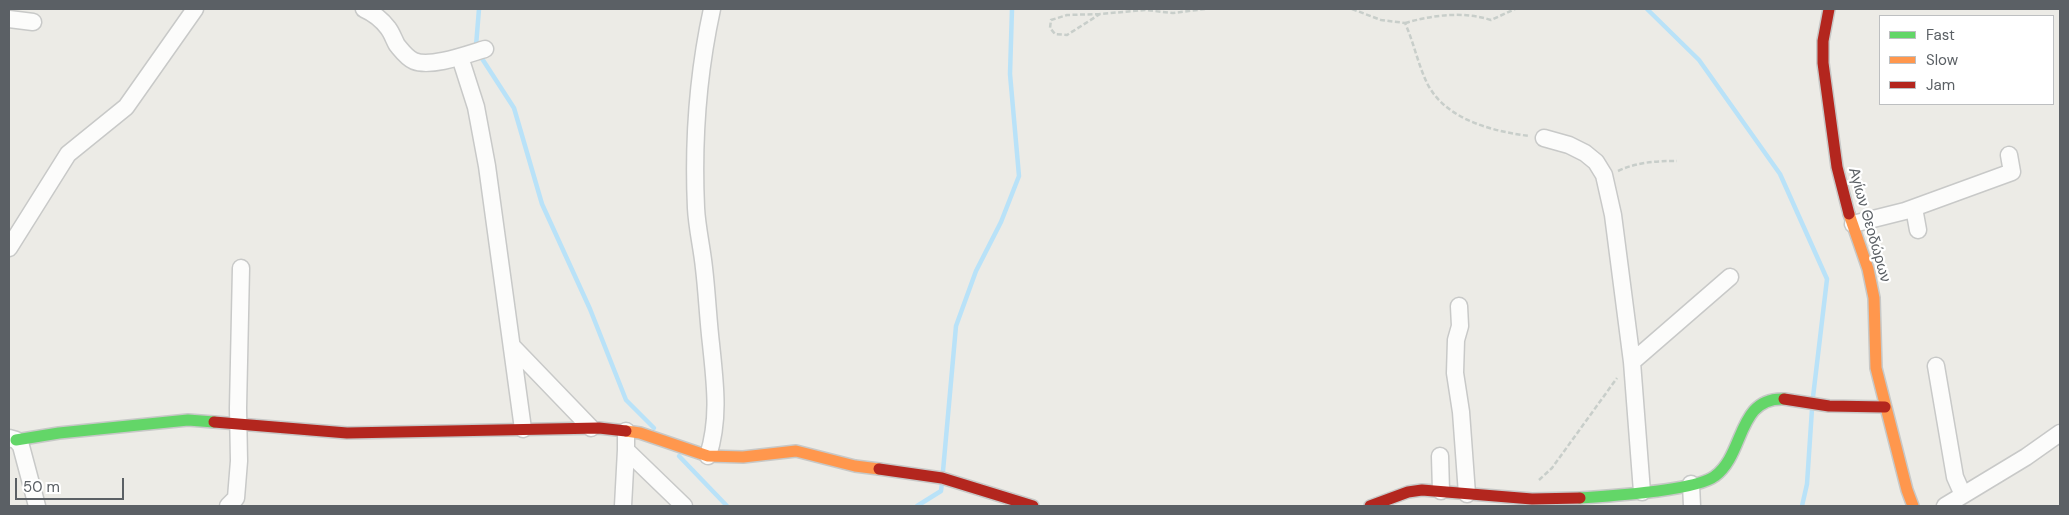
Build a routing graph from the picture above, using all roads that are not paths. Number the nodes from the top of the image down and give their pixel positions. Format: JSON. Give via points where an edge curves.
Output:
{"nodes":[{"id":1,"x":195,"y":9,"type":"edge"},
{"id":2,"x":364,"y":9,"type":"edge"},
{"id":3,"x":712,"y":9,"type":"edge"},
{"id":4,"x":1829,"y":9,"type":"edge"},
{"id":5,"x":9,"y":19,"type":"edge"},
{"id":6,"x":33,"y":22,"type":"dead end"},
{"id":7,"x":485,"y":49,"type":"dead end"},
{"id":8,"x":460,"y":57,"type":"junction"},
{"id":9,"x":1544,"y":138,"type":"road end"},
{"id":10,"x":2009,"y":155,"type":"dead end"},
{"id":11,"x":1914,"y":208,"type":"junction"},
{"id":12,"x":1853,"y":224,"type":"junction"},
{"id":13,"x":1918,"y":230,"type":"dead end"},
{"id":14,"x":9,"y":248,"type":"edge"},
{"id":15,"x":241,"y":268,"type":"dead end"},
{"id":16,"x":1730,"y":277,"type":"dead end"},
{"id":17,"x":1459,"y":306,"type":"dead end"},
{"id":18,"x":513,"y":347,"type":"junction"},
{"id":19,"x":1632,"y":362,"type":"junction"},
{"id":20,"x":1936,"y":366,"type":"dead end"},
{"id":21,"x":1885,"y":407,"type":"junction"},
{"id":22,"x":239,"y":424,"type":"junction"},
{"id":23,"x":591,"y":428,"type":"junction"},
{"id":24,"x":522,"y":429,"type":"junction"},
{"id":25,"x":626,"y":431,"type":"junction"},
{"id":26,"x":2060,"y":433,"type":"edge"},
{"id":27,"x":13,"y":439,"type":"edge"},
{"id":28,"x":626,"y":450,"type":"junction"},
{"id":29,"x":708,"y":456,"type":"junction"},
{"id":30,"x":1440,"y":456,"type":"dead end"},
{"id":31,"x":1691,"y":484,"type":"junction"},
{"id":32,"x":1441,"y":491,"type":"junction"},
{"id":33,"x":1642,"y":492,"type":"junction"},
{"id":34,"x":1467,"y":494,"type":"junction"},
{"id":35,"x":1963,"y":495,"type":"junction"},
{"id":36,"x":1615,"y":501,"type":"edge"},
{"id":37,"x":37,"y":506,"type":"edge"},
{"id":38,"x":228,"y":506,"type":"edge"},
{"id":39,"x":623,"y":506,"type":"edge"},
{"id":40,"x":684,"y":506,"type":"edge"},
{"id":41,"x":1033,"y":506,"type":"edge"},
{"id":42,"x":1370,"y":506,"type":"edge"},
{"id":43,"x":1692,"y":506,"type":"edge"},
{"id":44,"x":1913,"y":506,"type":"edge"},
{"id":45,"x":1944,"y":506,"type":"edge"}],
"edges":[{"from":1,"to":14,"type":"street","via":[[126,107],[68,154]]},
{"from":2,"to":8,"type":"street","via":[[388,28],[406,56],[413,60],[423,63]]},
{"from":3,"to":29,"type":"street","via":[[705,40],[698,108],[696,174],[696,209],[716,389],[715,431]]},
{"from":4,"to":12,"type":"street","name":"Αγίων Θεοδώρων","via":[[1823,42],[1824,79],[1837,167]]},
{"from":5,"to":6,"type":"street"},
{"from":7,"to":8,"type":"street"},
{"from":8,"to":18,"type":"street","via":[[476,107],[486,156]]},
{"from":9,"to":19,"type":"street","via":[[1585,153],[1596,162],[1604,179],[1613,215]]},
{"from":10,"to":11,"type":"street","via":[[2012,172]]},
{"from":11,"to":12,"type":"street"},
{"from":11,"to":13,"type":"street"},
{"from":12,"to":21,"type":"street","name":"Αγίων Θεοδώρων","via":[[1874,298],[1876,368]]},
{"from":15,"to":22,"type":"street"},
{"from":16,"to":19,"type":"street"},
{"from":17,"to":34,"type":"street","via":[[1455,373]]},
{"from":18,"to":23,"type":"street"},
{"from":18,"to":24,"type":"street"},
{"from":19,"to":33,"type":"street"},
{"from":20,"to":35,"type":"street","via":[[1955,477]]},
{"from":21,"to":31,"type":"street","via":[[1770,399],[1758,405],[1749,416],[1726,467],[1713,478]]},
{"from":21,"to":44,"type":"street","name":"Αγίων Θεοδώρων"},
{"from":22,"to":24,"type":"street","via":[[347,433]]},
{"from":22,"to":27,"type":"street","via":[[188,420],[156,422]]},
{"from":22,"to":38,"type":"street","via":[[236,498]]},
{"from":23,"to":24,"type":"street"},
{"from":23,"to":25,"type":"street"},
{"from":25,"to":28,"type":"street"},
{"from":25,"to":29,"type":"street"},
{"from":26,"to":35,"type":"street"},
{"from":27,"to":37,"type":"street","via":[[25,455]]},
{"from":28,"to":39,"type":"street"},
{"from":28,"to":40,"type":"street"},
{"from":29,"to":41,"type":"street","via":[[743,457],[796,451],[855,466],[942,478]]},
{"from":30,"to":32,"type":"street"},
{"from":31,"to":33,"type":"street"},
{"from":31,"to":43,"type":"street"},
{"from":32,"to":34,"type":"street"},
{"from":32,"to":42,"type":"street","via":[[1408,492]]},
{"from":33,"to":36,"type":"street"},
{"from":34,"to":36,"type":"street"},
{"from":35,"to":45,"type":"street"}]}
